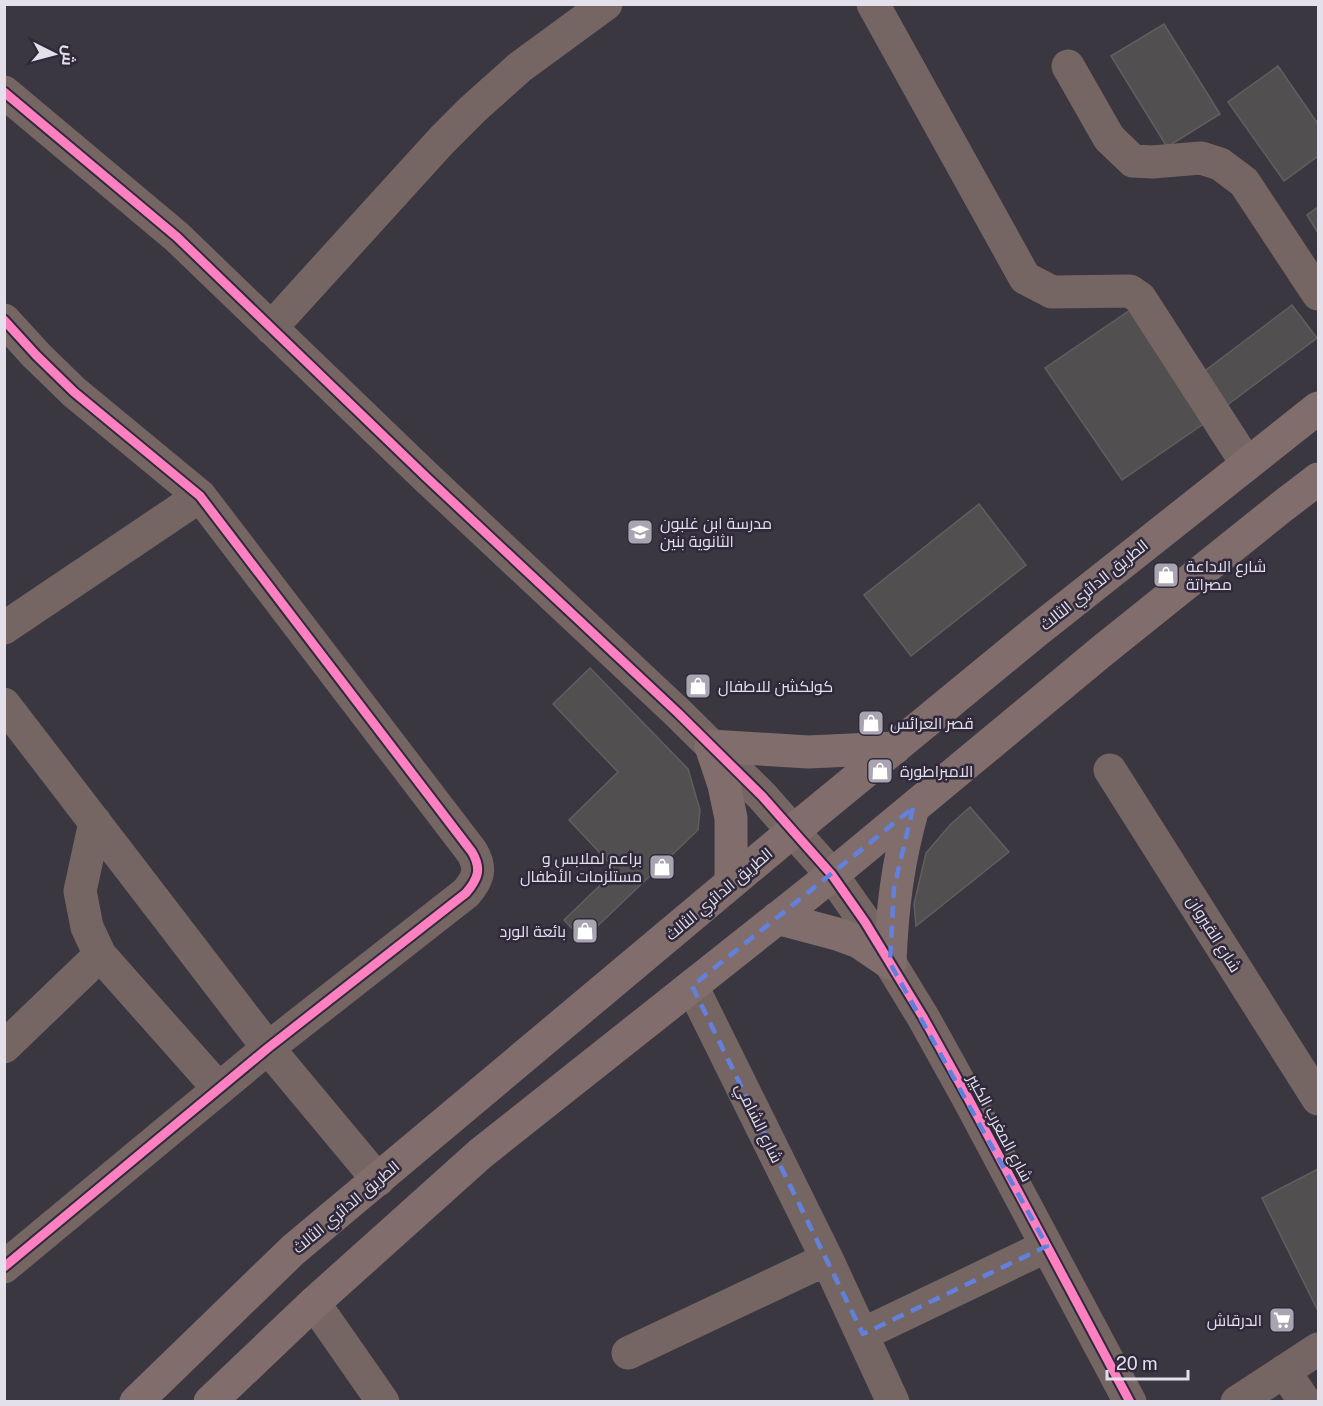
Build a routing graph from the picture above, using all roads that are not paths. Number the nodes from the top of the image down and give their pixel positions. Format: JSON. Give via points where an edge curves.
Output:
{"nodes":[{"id":1,"x":606,"y":4,"type":"edge"},
{"id":2,"x":873,"y":4,"type":"edge"},
{"id":3,"x":1068,"y":66,"type":"dead end"},
{"id":4,"x":4,"y":92,"type":"edge"},
{"id":5,"x":1318,"y":294,"type":"edge"},
{"id":6,"x":4,"y":320,"type":"edge"},
{"id":7,"x":271,"y":328,"type":"junction"},
{"id":8,"x":1318,"y":408,"type":"edge"},
{"id":9,"x":1247,"y":464,"type":"junction"},
{"id":10,"x":1318,"y":480,"type":"edge"},
{"id":11,"x":200,"y":496,"type":"junction"},
{"id":12,"x":4,"y":628,"type":"edge"},
{"id":13,"x":4,"y":704,"type":"edge"},
{"id":14,"x":711,"y":746,"type":"junction"},
{"id":15,"x":895,"y":748,"type":"junction"},
{"id":16,"x":1110,"y":770,"type":"dead end"},
{"id":17,"x":913,"y":808,"type":"junction"},
{"id":18,"x":95,"y":822,"type":"junction"},
{"id":19,"x":793,"y":831,"type":"junction"},
{"id":20,"x":832,"y":876,"type":"junction"},
{"id":21,"x":731,"y":883,"type":"junction"},
{"id":22,"x":777,"y":918,"type":"junction"},
{"id":23,"x":100,"y":955,"type":"junction"},
{"id":24,"x":890,"y":963,"type":"junction"},
{"id":25,"x":692,"y":986,"type":"junction"},
{"id":26,"x":4,"y":1047,"type":"edge"},
{"id":27,"x":268,"y":1048,"type":"junction"},
{"id":28,"x":219,"y":1089,"type":"junction"},
{"id":29,"x":1318,"y":1099,"type":"edge"},
{"id":30,"x":378,"y":1180,"type":"junction"},
{"id":31,"x":1047,"y":1246,"type":"junction"},
{"id":32,"x":827,"y":1259,"type":"junction"},
{"id":33,"x":4,"y":1267,"type":"edge"},
{"id":34,"x":314,"y":1304,"type":"junction"},
{"id":35,"x":863,"y":1334,"type":"junction"},
{"id":36,"x":1318,"y":1349,"type":"edge"},
{"id":37,"x":628,"y":1353,"type":"dead end"},
{"id":38,"x":1284,"y":1371,"type":"junction"},
{"id":39,"x":136,"y":1401,"type":"edge"},
{"id":40,"x":210,"y":1401,"type":"edge"},
{"id":41,"x":383,"y":1401,"type":"edge"},
{"id":42,"x":893,"y":1401,"type":"edge"},
{"id":43,"x":1130,"y":1401,"type":"edge"},
{"id":44,"x":1237,"y":1401,"type":"edge"},
{"id":45,"x":1305,"y":1401,"type":"edge"}],
"edges":[{"from":1,"to":7,"type":"street","via":[[520,67],[473,109]]},
{"from":2,"to":9,"type":"street","via":[[1025,278],[1052,292],[1130,291],[1140,298]]},
{"from":3,"to":5,"type":"street","via":[[1109,138],[1133,160],[1201,158],[1220,164],[1244,182]]},
{"from":4,"to":7,"type":"street","name":"شارع المغرب الكبير","via":[[177,237]]},
{"from":6,"to":11,"type":"street","via":[[74,392]]},
{"from":7,"to":14,"type":"street","name":"شارع المغرب الكبير"},
{"from":8,"to":9,"type":"main road","name":"الطريق الدائري الثالث"},
{"from":9,"to":15,"type":"main road","name":"الطريق الدائري الثالث"},
{"from":10,"to":17,"type":"main road","via":[[1102,651]]},
{"from":11,"to":12,"type":"street"},
{"from":11,"to":27,"type":"street","via":[[472,852],[479,872],[466,893]]},
{"from":13,"to":18,"type":"street"},
{"from":14,"to":15,"type":"main road","via":[[808,752]]},
{"from":14,"to":19,"type":"street","name":"شارع المغرب الكبير"},
{"from":14,"to":21,"type":"main road","via":[[732,818]]},
{"from":15,"to":19,"type":"main road","name":"الطريق الدائري الثالث"},
{"from":16,"to":29,"type":"street","name":"شارع القيروان"},
{"from":17,"to":20,"type":"main road"},
{"from":17,"to":24,"type":"main road","via":[[894,888]]},
{"from":18,"to":23,"type":"street","via":[[80,891],[87,927]]},
{"from":18,"to":27,"type":"street"},
{"from":19,"to":20,"type":"street","name":"شارع المغرب الكبير"},
{"from":19,"to":21,"type":"main road","name":"الطريق الدائري الثالث"},
{"from":20,"to":22,"type":"main road"},
{"from":20,"to":24,"type":"street","name":"شارع المغرب الكبير"},
{"from":21,"to":30,"type":"main road","name":"الطريق الدائري الثالث"},
{"from":22,"to":24,"type":"main road","via":[[837,933],[859,942]]},
{"from":22,"to":25,"type":"main road"},
{"from":23,"to":26,"type":"street"},
{"from":23,"to":28,"type":"street"},
{"from":24,"to":31,"type":"street","name":"شارع المغرب الكبير"},
{"from":25,"to":32,"type":"street","name":"شارع الشامي"},
{"from":25,"to":34,"type":"main road","via":[[480,1154]]},
{"from":27,"to":28,"type":"street"},
{"from":27,"to":30,"type":"street"},
{"from":28,"to":33,"type":"street"},
{"from":30,"to":39,"type":"main road","name":"الطريق الدائري الثالث","via":[[293,1250]]},
{"from":31,"to":35,"type":"street"},
{"from":31,"to":43,"type":"street","name":"شارع المغرب الكبير"},
{"from":32,"to":35,"type":"street","name":"شارع الشامي"},
{"from":32,"to":37,"type":"street"},
{"from":34,"to":40,"type":"main road"},
{"from":34,"to":41,"type":"street"},
{"from":35,"to":42,"type":"street","name":"شارع الشامي"},
{"from":36,"to":38,"type":"street"},
{"from":38,"to":44,"type":"street"},
{"from":38,"to":45,"type":"street"}]}
